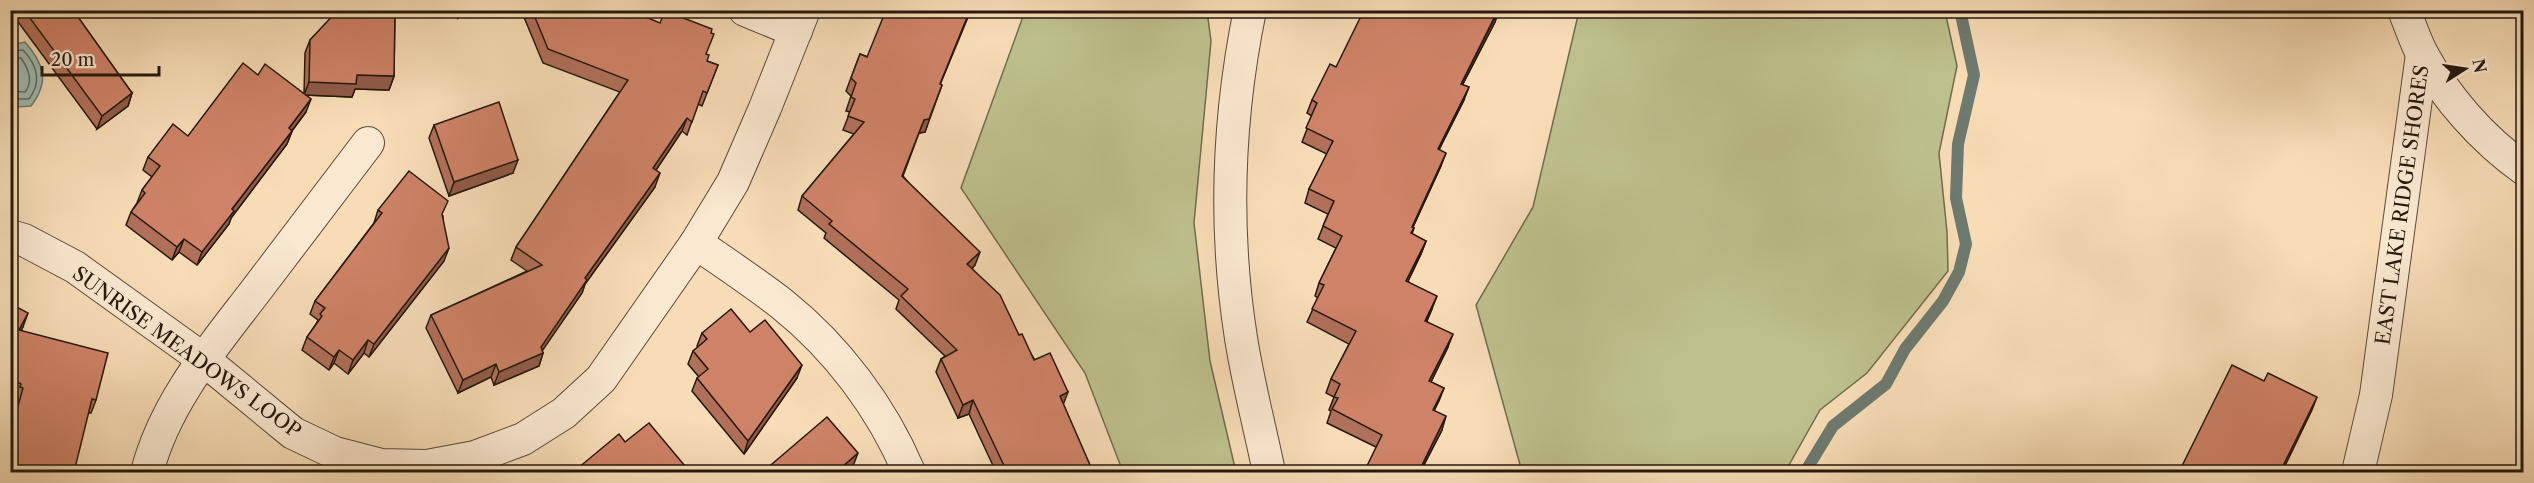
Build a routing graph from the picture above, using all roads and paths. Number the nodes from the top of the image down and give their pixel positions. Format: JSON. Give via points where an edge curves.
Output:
{"nodes":[{"id":1,"x":745,"y":10,"type":"edge"},
{"id":2,"x":1250,"y":10,"type":"edge"},
{"id":3,"x":2404,"y":10,"type":"edge"},
{"id":4,"x":800,"y":21,"type":"edge"},
{"id":5,"x":2422,"y":54,"type":"junction"},
{"id":6,"x":368,"y":143,"type":"dead end"},
{"id":7,"x":2523,"y":169,"type":"edge"},
{"id":8,"x":10,"y":236,"type":"edge"},
{"id":9,"x":696,"y":243,"type":"junction"},
{"id":10,"x":203,"y":359,"type":"junction"},
{"id":11,"x":147,"y":472,"type":"edge"},
{"id":12,"x":909,"y":472,"type":"edge"},
{"id":13,"x":1269,"y":472,"type":"edge"},
{"id":14,"x":2358,"y":472,"type":"edge"}],
"edges":[{"from":1,"to":4,"type":"street"},
{"from":2,"to":13,"type":"street","via":[[1232,138],[1231,236],[1241,338]]},
{"from":3,"to":5,"type":"street"},
{"from":4,"to":9,"type":"street","name":"SUNRISE MEADOWS LOOP","via":[[733,182]]},
{"from":5,"to":7,"type":"street","name":"EAST LAKE RIDGE SHORES","via":[[2465,117]]},
{"from":5,"to":14,"type":"street","name":"EAST LAKE RIDGE SHORES","via":[[2376,395]]},
{"from":6,"to":10,"type":"street"},
{"from":8,"to":10,"type":"street","name":"SUNRISE MEADOWS LOOP","via":[[75,267]]},
{"from":9,"to":10,"type":"street","name":"SUNRISE MEADOWS LOOP","via":[[601,379],[564,413],[523,439],[475,457],[427,466],[381,465],[335,453],[293,434]]},
{"from":9,"to":12,"type":"street","via":[[783,305],[831,350],[868,398]]},
{"from":10,"to":11,"type":"street","via":[[176,400],[153,449]]}]}
